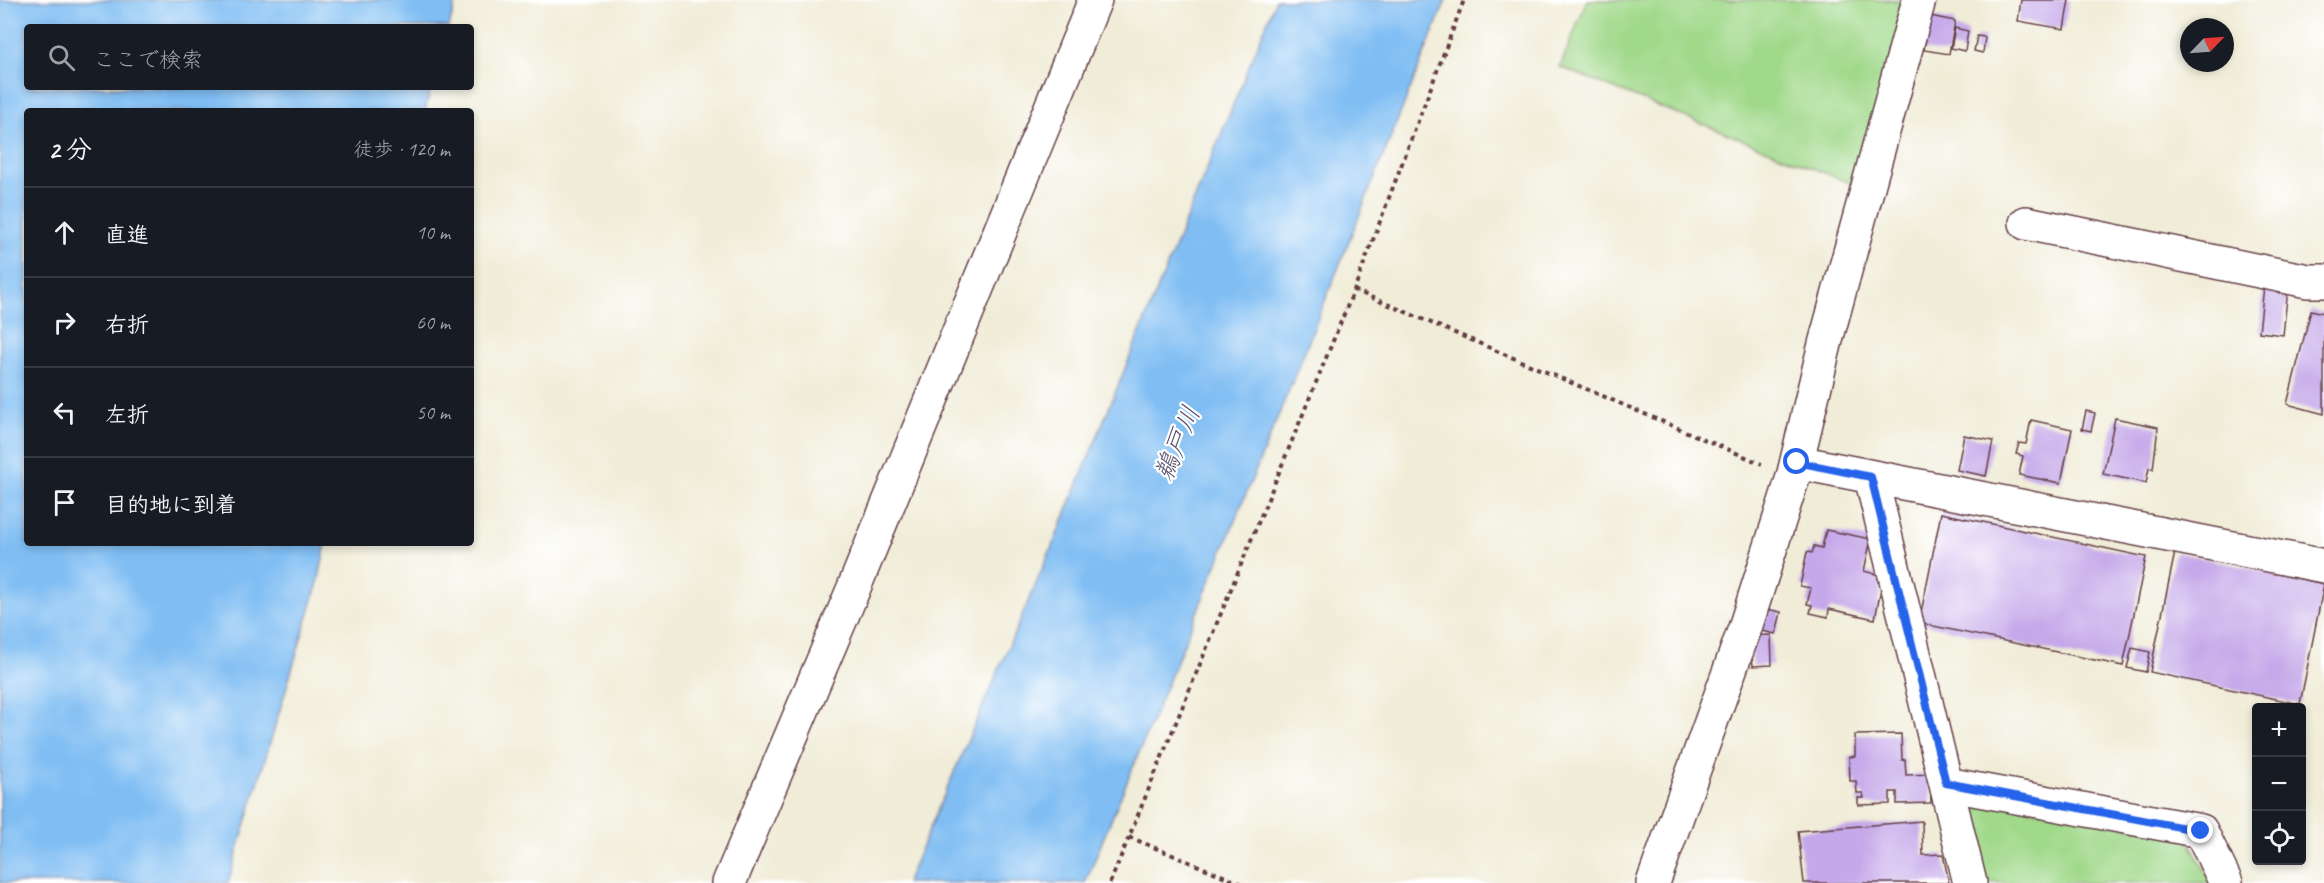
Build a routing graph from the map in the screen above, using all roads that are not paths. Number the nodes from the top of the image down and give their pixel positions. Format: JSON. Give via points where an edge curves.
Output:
{"nodes":[{"id":1,"x":1095,"y":0,"type":"edge"},
{"id":2,"x":1919,"y":0,"type":"edge"},
{"id":3,"x":2026,"y":223,"type":"dead end"},
{"id":4,"x":2324,"y":281,"type":"edge"},
{"id":5,"x":1795,"y":469,"type":"junction"},
{"id":6,"x":1871,"y":477,"type":"junction"},
{"id":7,"x":2324,"y":566,"type":"edge"},
{"id":8,"x":1946,"y":783,"type":"junction"},
{"id":9,"x":729,"y":883,"type":"edge"},
{"id":10,"x":1653,"y":883,"type":"edge"},
{"id":11,"x":1970,"y":883,"type":"edge"},
{"id":12,"x":2226,"y":883,"type":"edge"}],
"edges":[{"from":1,"to":9,"type":"street"},
{"from":2,"to":5,"type":"street"},
{"from":3,"to":4,"type":"street","via":[[2308,281]]},
{"from":5,"to":6,"type":"street"},
{"from":5,"to":10,"type":"street","via":[[1745,628]]},
{"from":6,"to":7,"type":"street"},
{"from":6,"to":8,"type":"street"},
{"from":8,"to":11,"type":"street"},
{"from":8,"to":12,"type":"street","via":[[2201,831]]}]}
